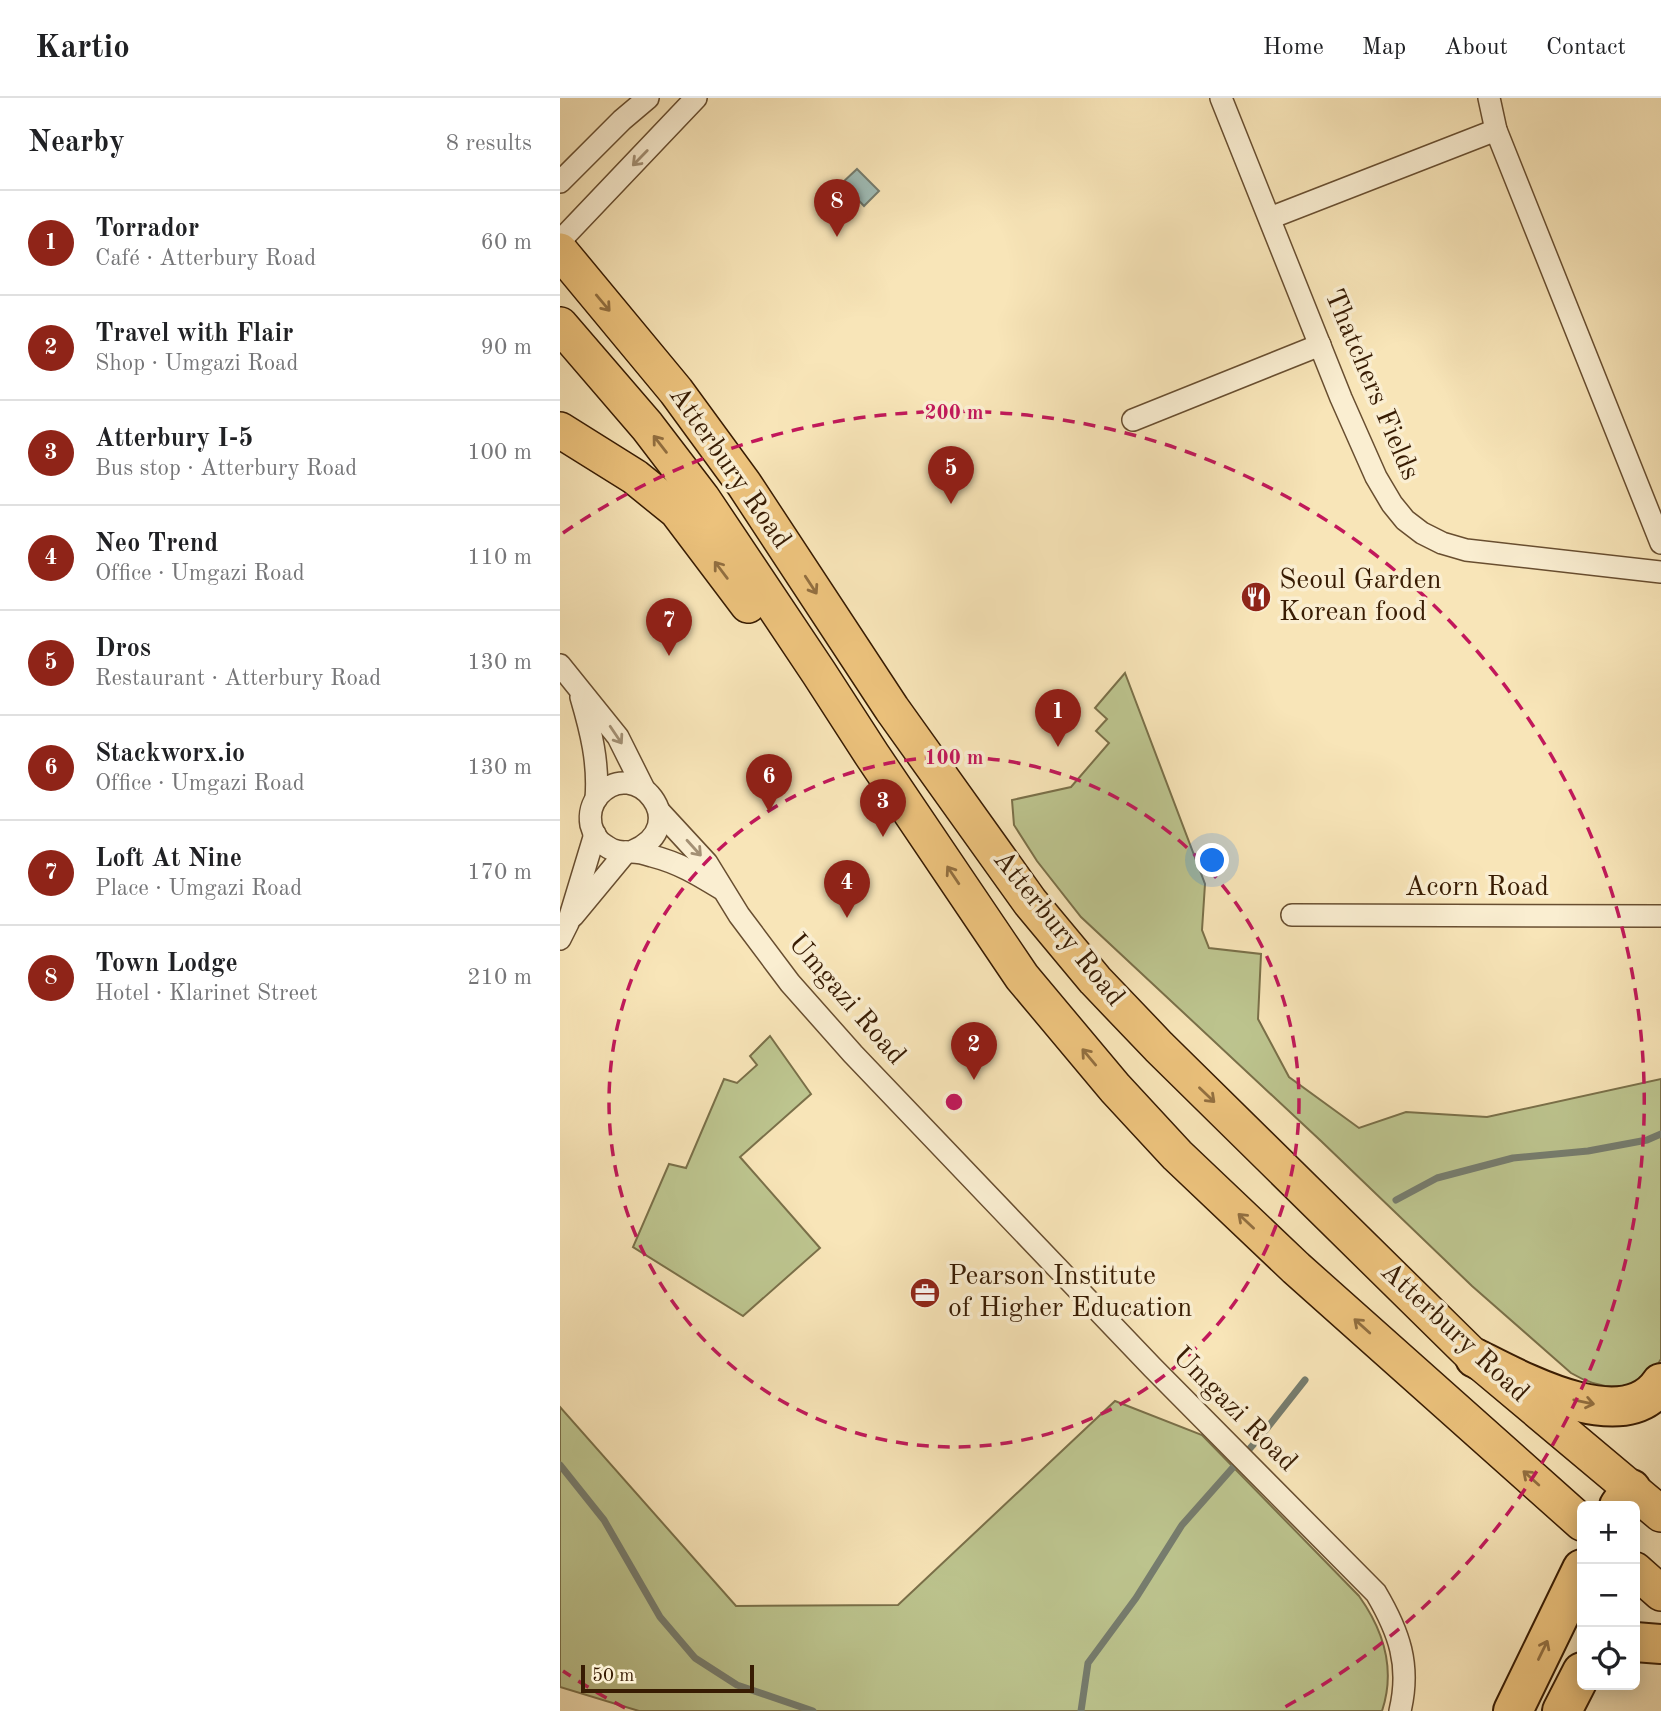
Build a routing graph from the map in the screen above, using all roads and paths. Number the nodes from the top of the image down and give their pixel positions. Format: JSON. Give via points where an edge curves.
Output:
{"nodes":[{"id":1,"x":648,"y":98,"type":"edge"},
{"id":2,"x":696,"y":98,"type":"edge"},
{"id":3,"x":1221,"y":98,"type":"edge"},
{"id":4,"x":1489,"y":98,"type":"edge"},
{"id":5,"x":1496,"y":130,"type":"junction"},
{"id":6,"x":560,"y":182,"type":"edge"},
{"id":7,"x":1270,"y":218,"type":"junction"},
{"id":8,"x":560,"y":241,"type":"edge"},
{"id":9,"x":560,"y":251,"type":"edge"},
{"id":10,"x":560,"y":325,"type":"edge"},
{"id":11,"x":1321,"y":345,"type":"junction"},
{"id":12,"x":1133,"y":420,"type":"dead end"},
{"id":13,"x":560,"y":430,"type":"edge"},
{"id":14,"x":1661,"y":543,"type":"edge"},
{"id":15,"x":1661,"y":572,"type":"edge"},
{"id":16,"x":560,"y":665,"type":"edge"},
{"id":17,"x":579,"y":688,"type":"junction"},
{"id":18,"x":872,"y":755,"type":"junction"},
{"id":19,"x":644,"y":789,"type":"junction"},
{"id":20,"x":596,"y":799,"type":"junction"},
{"id":21,"x":659,"y":811,"type":"junction"},
{"id":22,"x":594,"y":834,"type":"junction"},
{"id":23,"x":629,"y":852,"type":"junction"},
{"id":24,"x":722,"y":889,"type":"junction"},
{"id":25,"x":1292,"y":915,"type":"dead end"},
{"id":26,"x":1661,"y":916,"type":"edge"},
{"id":27,"x":564,"y":931,"type":"edge"},
{"id":28,"x":1475,"y":1358,"type":"junction"},
{"id":29,"x":1661,"y":1383,"type":"edge"},
{"id":30,"x":1625,"y":1497,"type":"edge"},
{"id":31,"x":1661,"y":1514,"type":"edge"},
{"id":32,"x":1577,"y":1519,"type":"edge"},
{"id":33,"x":1577,"y":1579,"type":"edge"},
{"id":34,"x":1640,"y":1642,"type":"edge"},
{"id":35,"x":1661,"y":1644,"type":"edge"},
{"id":36,"x":1577,"y":1682,"type":"edge"},
{"id":37,"x":1400,"y":1711,"type":"edge"},
{"id":38,"x":1513,"y":1711,"type":"edge"},
{"id":39,"x":1562,"y":1711,"type":"edge"}],
"edges":[{"from":1,"to":6,"type":"street"},
{"from":2,"to":8,"type":"street","one_way":true},
{"from":3,"to":7,"type":"street","name":"Thatchers Fields"},
{"from":4,"to":5,"type":"street"},
{"from":5,"to":7,"type":"street"},
{"from":5,"to":14,"type":"street"},
{"from":7,"to":11,"type":"street","name":"Thatchers Fields"},
{"from":9,"to":28,"type":"main road","name":"Atterbury Road","one_way":true,"via":[[676,391],[736,474],[892,709],[1030,902],[1158,1047]]},
{"from":18,"to":10,"type":"main road","name":"Atterbury Road","one_way":true,"via":[[702,498]]},
{"from":11,"to":12,"type":"street"},
{"from":11,"to":15,"type":"street","name":"Thatchers Fields","via":[[1376,477],[1392,505],[1422,533],[1466,550]]},
{"from":18,"to":13,"type":"main road","one_way":true,"via":[[843,730],[677,511],[635,477]]},
{"from":16,"to":17,"type":"street"},
{"from":17,"to":19,"type":"street","one_way":true,"via":[[618,737]]},
{"from":17,"to":20,"type":"street","via":[[595,753]]},
{"from":32,"to":18,"type":"main road","name":"Atterbury Road","one_way":true,"via":[[1296,1268],[1177,1155],[1115,1088],[1021,977]]},
{"from":19,"to":20,"type":"street","via":[[612,785]]},
{"from":19,"to":21,"type":"street"},
{"from":20,"to":22,"type":"street","via":[[590,816]]},
{"from":21,"to":23,"type":"street","via":[[660,822],[651,841]]},
{"from":21,"to":24,"type":"street","name":"Umgazi Road","one_way":true,"via":[[707,863]]},
{"from":22,"to":23,"type":"street","via":[[607,848]]},
{"from":22,"to":27,"type":"street"},
{"from":23,"to":24,"type":"street","name":"Umgazi Road","via":[[689,869]]},
{"from":23,"to":27,"type":"street"},
{"from":24,"to":37,"type":"street","name":"Umgazi Road","via":[[790,983],[853,1054],[1376,1593],[1400,1643],[1404,1670]]},
{"from":25,"to":26,"type":"street","name":"Acorn Road"},
{"from":28,"to":29,"type":"highway","one_way":true,"via":[[1535,1388],[1595,1405],[1633,1404]]},
{"from":28,"to":30,"type":"main road","name":"Atterbury Road"},
{"from":30,"to":31,"type":"main road","name":"Atterbury Road"},
{"from":38,"to":33,"type":"highway","one_way":true},
{"from":34,"to":35,"type":"highway"},
{"from":36,"to":39,"type":"highway"}]}
